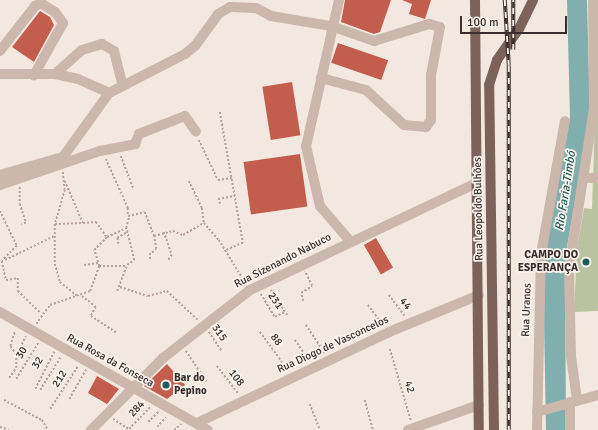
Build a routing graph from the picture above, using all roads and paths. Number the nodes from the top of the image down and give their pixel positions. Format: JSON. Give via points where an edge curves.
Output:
{"nodes":[{"id":1,"x":339,"y":0,"type":"edge"},
{"id":2,"x":475,"y":0,"type":"edge"},
{"id":3,"x":533,"y":0,"type":"edge"},
{"id":4,"x":593,"y":0,"type":"edge"},
{"id":5,"x":331,"y":26,"type":"junction"},
{"id":6,"x":0,"y":51,"type":"edge"},
{"id":7,"x":0,"y":74,"type":"edge"},
{"id":8,"x":34,"y":74,"type":"junction"},
{"id":9,"x":55,"y":74,"type":"junction"},
{"id":10,"x":321,"y":78,"type":"junction"},
{"id":11,"x":123,"y":86,"type":"junction"},
{"id":12,"x":109,"y":93,"type":"junction"},
{"id":13,"x":220,"y":112,"type":"dead end"},
{"id":14,"x":565,"y":120,"type":"dead end"},
{"id":15,"x":196,"y":132,"type":"joint"},
{"id":16,"x":118,"y":148,"type":"junction"},
{"id":17,"x":103,"y":152,"type":"junction"},
{"id":18,"x":60,"y":164,"type":"junction"},
{"id":19,"x":0,"y":175,"type":"edge"},
{"id":20,"x":232,"y":178,"type":"junction"},
{"id":21,"x":584,"y":178,"type":"junction"},
{"id":22,"x":598,"y":178,"type":"edge"},
{"id":23,"x":18,"y":179,"type":"junction"},
{"id":24,"x":65,"y":181,"type":"junction"},
{"id":25,"x":189,"y":181,"type":"dead end"},
{"id":26,"x":476,"y":183,"type":"junction"},
{"id":27,"x":0,"y":185,"type":"edge"},
{"id":28,"x":134,"y":190,"type":"dead end"},
{"id":29,"x":234,"y":196,"type":"junction"},
{"id":30,"x":220,"y":204,"type":"dead end"},
{"id":31,"x":0,"y":211,"type":"edge"},
{"id":32,"x":128,"y":216,"type":"junction"},
{"id":33,"x":83,"y":223,"type":"junction"},
{"id":34,"x":204,"y":223,"type":"junction"},
{"id":35,"x":55,"y":224,"type":"junction"},
{"id":36,"x":21,"y":225,"type":"dead end"},
{"id":37,"x":126,"y":228,"type":"junction"},
{"id":38,"x":127,"y":232,"type":"junction"},
{"id":39,"x":164,"y":232,"type":"junction"},
{"id":40,"x":54,"y":236,"type":"junction"},
{"id":41,"x":107,"y":236,"type":"junction"},
{"id":42,"x":154,"y":236,"type":"junction"},
{"id":43,"x":350,"y":241,"type":"junction"},
{"id":44,"x":118,"y":244,"type":"dead end"},
{"id":45,"x":225,"y":251,"type":"junction"},
{"id":46,"x":150,"y":259,"type":"dead end"},
{"id":47,"x":168,"y":261,"type":"dead end"},
{"id":48,"x":1,"y":262,"type":"edge"},
{"id":49,"x":98,"y":263,"type":"junction"},
{"id":50,"x":84,"y":264,"type":"dead end"},
{"id":51,"x":300,"y":264,"type":"junction"},
{"id":52,"x":127,"y":265,"type":"junction"},
{"id":53,"x":99,"y":266,"type":"junction"},
{"id":54,"x":257,"y":286,"type":"junction"},
{"id":55,"x":120,"y":287,"type":"junction"},
{"id":56,"x":117,"y":291,"type":"dead end"},
{"id":57,"x":388,"y":295,"type":"dead end"},
{"id":58,"x":479,"y":295,"type":"junction"},
{"id":59,"x":77,"y":296,"type":"junction"},
{"id":60,"x":82,"y":296,"type":"junction"},
{"id":61,"x":303,"y":301,"type":"dead end"},
{"id":62,"x":368,"y":305,"type":"dead end"},
{"id":63,"x":0,"y":312,"type":"edge"},
{"id":64,"x":41,"y":312,"type":"junction"},
{"id":65,"x":284,"y":312,"type":"junction"},
{"id":66,"x":287,"y":316,"type":"dead end"},
{"id":67,"x":410,"y":322,"type":"junction"},
{"id":68,"x":20,"y":323,"type":"junction"},
{"id":69,"x":202,"y":324,"type":"junction"},
{"id":70,"x":306,"y":325,"type":"dead end"},
{"id":71,"x":31,"y":330,"type":"junction"},
{"id":72,"x":116,"y":332,"type":"dead end"},
{"id":73,"x":260,"y":332,"type":"dead end"},
{"id":74,"x":389,"y":332,"type":"junction"},
{"id":75,"x":42,"y":336,"type":"junction"},
{"id":76,"x":295,"y":340,"type":"dead end"},
{"id":77,"x":180,"y":344,"type":"junction"},
{"id":78,"x":61,"y":347,"type":"junction"},
{"id":79,"x":390,"y":349,"type":"dead end"},
{"id":80,"x":222,"y":351,"type":"dead end"},
{"id":81,"x":16,"y":355,"type":"junction"},
{"id":82,"x":330,"y":359,"type":"junction"},
{"id":83,"x":86,"y":361,"type":"junction"},
{"id":84,"x":217,"y":366,"type":"dead end"},
{"id":85,"x":314,"y":366,"type":"junction"},
{"id":86,"x":293,"y":377,"type":"junction"},
{"id":87,"x":9,"y":378,"type":"dead end"},
{"id":88,"x":16,"y":379,"type":"dead end"},
{"id":89,"x":207,"y":382,"type":"dead end"},
{"id":90,"x":131,"y":386,"type":"junction"},
{"id":91,"x":35,"y":389,"type":"dead end"},
{"id":92,"x":40,"y":390,"type":"dead end"},
{"id":93,"x":598,"y":395,"type":"edge"},
{"id":94,"x":69,"y":399,"type":"dead end"},
{"id":95,"x":4,"y":400,"type":"dead end"},
{"id":96,"x":365,"y":400,"type":"dead end"},
{"id":97,"x":243,"y":401,"type":"junction"},
{"id":98,"x":571,"y":402,"type":"junction"},
{"id":99,"x":310,"y":404,"type":"dead end"},
{"id":100,"x":164,"y":405,"type":"junction"},
{"id":101,"x":480,"y":405,"type":"junction"},
{"id":102,"x":50,"y":408,"type":"dead end"},
{"id":103,"x":541,"y":411,"type":"junction"},
{"id":104,"x":105,"y":415,"type":"junction"},
{"id":105,"x":148,"y":422,"type":"dead end"},
{"id":106,"x":198,"y":422,"type":"junction"},
{"id":107,"x":0,"y":426,"type":"edge"},
{"id":108,"x":157,"y":427,"type":"dead end"},
{"id":109,"x":410,"y":429,"type":"edge"},
{"id":110,"x":10,"y":430,"type":"edge"},
{"id":111,"x":48,"y":430,"type":"edge"},
{"id":112,"x":91,"y":430,"type":"edge"},
{"id":113,"x":208,"y":430,"type":"edge"},
{"id":114,"x":320,"y":430,"type":"edge"},
{"id":115,"x":373,"y":430,"type":"edge"},
{"id":116,"x":479,"y":430,"type":"edge"},
{"id":117,"x":488,"y":430,"type":"edge"},
{"id":118,"x":494,"y":430,"type":"edge"},
{"id":119,"x":537,"y":430,"type":"edge"},
{"id":120,"x":570,"y":430,"type":"edge"}],
"edges":[{"from":1,"to":5,"type":"street"},
{"from":2,"to":26,"type":"main road","name":"Rua Leopoldo Bulhões"},
{"from":3,"to":118,"type":"main road","name":"Rua Leopoldo Bulhões","via":[[519,29],[497,60],[490,85]]},
{"from":4,"to":21,"type":"street","via":[[594,109]]},
{"from":5,"to":10,"type":"street"},
{"from":5,"to":10,"type":"street","via":[[374,41],[420,26],[439,25],[441,34],[431,74],[431,120],[420,128],[404,126],[366,90]]},
{"from":5,"to":11,"type":"street","via":[[271,16],[256,8],[230,7],[218,14],[195,46],[185,54]]},
{"from":6,"to":8,"type":"street","via":[[35,6],[41,3],[55,12],[63,23]]},
{"from":7,"to":8,"type":"street"},
{"from":8,"to":9,"type":"street"},
{"from":9,"to":11,"type":"street","via":[[82,50],[102,44],[114,51]]},
{"from":9,"to":12,"type":"street","via":[[78,79]]},
{"from":10,"to":43,"type":"street","via":[[306,146],[320,206]]},
{"from":11,"to":12,"type":"street"},
{"from":12,"to":19,"type":"street","via":[[63,157]]},
{"from":13,"to":20,"type":"path"},
{"from":14,"to":103,"type":"street","name":"Rua Uranos","via":[[541,254]]},
{"from":15,"to":16,"type":"street","via":[[185,116],[139,134],[136,144]]},
{"from":15,"to":20,"type":"path","via":[[218,180]]},
{"from":16,"to":17,"type":"street"},
{"from":16,"to":28,"type":"path"},
{"from":17,"to":18,"type":"street"},
{"from":17,"to":32,"type":"path","via":[[128,208]]},
{"from":18,"to":23,"type":"street"},
{"from":18,"to":24,"type":"path"},
{"from":20,"to":29,"type":"path"},
{"from":21,"to":22,"type":"street"},
{"from":21,"to":98,"type":"street","via":[[569,268]]},
{"from":23,"to":27,"type":"street"},
{"from":23,"to":36,"type":"path","via":[[26,223]]},
{"from":24,"to":33,"type":"path"},
{"from":24,"to":35,"type":"path"},
{"from":25,"to":34,"type":"path","via":[[202,208]]},
{"from":26,"to":43,"type":"street","name":"Rua Sizenando Nabuco"},
{"from":26,"to":58,"type":"main road","name":"Rua Leopoldo Bulhões"},
{"from":29,"to":30,"type":"path","via":[[218,199]]},
{"from":29,"to":45,"type":"path","via":[[243,243]]},
{"from":31,"to":48,"type":"path","via":[[17,246]]},
{"from":32,"to":37,"type":"path"},
{"from":32,"to":42,"type":"path","via":[[146,212]]},
{"from":33,"to":35,"type":"path"},
{"from":33,"to":41,"type":"path","via":[[96,222]]},
{"from":34,"to":39,"type":"path","via":[[183,235],[173,230]]},
{"from":34,"to":45,"type":"path"},
{"from":35,"to":40,"type":"path"},
{"from":37,"to":38,"type":"path"},
{"from":37,"to":41,"type":"path"},
{"from":38,"to":44,"type":"path","via":[[117,238]]},
{"from":38,"to":52,"type":"path","via":[[135,254]]},
{"from":39,"to":42,"type":"path"},
{"from":39,"to":47,"type":"path","via":[[172,255]]},
{"from":40,"to":48,"type":"path"},
{"from":40,"to":59,"type":"path","via":[[55,264],[60,271],[60,282]]},
{"from":41,"to":49,"type":"path","via":[[94,250]]},
{"from":42,"to":46,"type":"path","via":[[156,249],[149,255]]},
{"from":43,"to":51,"type":"street","name":"Rua Sizenando Nabuco"},
{"from":45,"to":54,"type":"path"},
{"from":48,"to":64,"type":"path","via":[[6,280],[18,278],[18,291]]},
{"from":49,"to":50,"type":"path"},
{"from":49,"to":53,"type":"path"},
{"from":51,"to":54,"type":"street","name":"Rua Sizenando Nabuco"},
{"from":51,"to":61,"type":"path","via":[[312,286],[301,293]]},
{"from":52,"to":53,"type":"path"},
{"from":52,"to":55,"type":"path"},
{"from":53,"to":60,"type":"path","via":[[90,291]]},
{"from":54,"to":65,"type":"path","name":"231"},
{"from":54,"to":65,"type":"path","name":"231","via":[[275,317]]},
{"from":54,"to":69,"type":"street","name":"Rua Sizenando Nabuco"},
{"from":55,"to":56,"type":"path"},
{"from":55,"to":69,"type":"path","name":"315","via":[[148,296],[167,291]]},
{"from":57,"to":67,"type":"path","name":"44"},
{"from":58,"to":67,"type":"street","name":"Rua Diogo de Vasconcelos"},
{"from":58,"to":101,"type":"main road","name":"Rua Leopoldo Bulhões"},
{"from":59,"to":60,"type":"path"},
{"from":59,"to":64,"type":"path","via":[[50,305]]},
{"from":60,"to":72,"type":"path","via":[[96,307],[92,316]]},
{"from":62,"to":74,"type":"path"},
{"from":63,"to":68,"type":"street","name":"Rua Rosa da Fonseca"},
{"from":64,"to":71,"type":"path"},
{"from":65,"to":66,"type":"path","name":"231"},
{"from":67,"to":74,"type":"street","name":"Rua Diogo de Vasconcelos"},
{"from":68,"to":71,"type":"street","name":"Rua Rosa da Fonseca"},
{"from":68,"to":81,"type":"path","via":[[10,346]]},
{"from":69,"to":77,"type":"street","name":"Rua Sizenando Nabuco"},
{"from":69,"to":80,"type":"path","name":"315"},
{"from":70,"to":82,"type":"path"},
{"from":71,"to":75,"type":"street","name":"Rua Rosa da Fonseca"},
{"from":71,"to":81,"type":"path"},
{"from":73,"to":86,"type":"path","name":"88"},
{"from":74,"to":82,"type":"street","name":"Rua Diogo de Vasconcelos"},
{"from":75,"to":78,"type":"street","name":"Rua Rosa da Fonseca"},
{"from":75,"to":88,"type":"path","name":"30"},
{"from":76,"to":85,"type":"path"},
{"from":77,"to":89,"type":"path"},
{"from":77,"to":90,"type":"street","name":"Rua Sizenando Nabuco"},
{"from":78,"to":83,"type":"street","name":"Rua Rosa da Fonseca"},
{"from":78,"to":91,"type":"path","name":"32"},
{"from":78,"to":92,"type":"path"},
{"from":79,"to":109,"type":"path","name":"42"},
{"from":81,"to":87,"type":"path","via":[[16,368]]},
{"from":82,"to":85,"type":"street","name":"Rua Diogo de Vasconcelos"},
{"from":83,"to":90,"type":"street","name":"Rua Rosa da Fonseca"},
{"from":83,"to":94,"type":"path"},
{"from":83,"to":102,"type":"path","name":"212"},
{"from":84,"to":97,"type":"path","name":"108"},
{"from":85,"to":86,"type":"street","name":"Rua Diogo de Vasconcelos"},
{"from":86,"to":97,"type":"street","name":"Rua Diogo de Vasconcelos"},
{"from":90,"to":100,"type":"street","name":"Rua Rosa da Fonseca"},
{"from":90,"to":104,"type":"street","name":"Rua Sizenando Nabuco"},
{"from":93,"to":98,"type":"street"},
{"from":95,"to":111,"type":"path","via":[[42,420]]},
{"from":96,"to":115,"type":"path"},
{"from":97,"to":106,"type":"street","name":"Rua Diogo de Vasconcelos"},
{"from":98,"to":103,"type":"street"},
{"from":98,"to":120,"type":"street"},
{"from":99,"to":114,"type":"path"},
{"from":100,"to":104,"type":"path","name":"284","via":[[129,429]]},
{"from":100,"to":105,"type":"path"},
{"from":100,"to":106,"type":"street","name":"Rua Rosa da Fonseca"},
{"from":100,"to":108,"type":"path"},
{"from":101,"to":109,"type":"street"},
{"from":101,"to":116,"type":"main road","name":"Rua Leopoldo Bulhões"},
{"from":101,"to":117,"type":"main road","via":[[484,408]]},
{"from":103,"to":119,"type":"street","name":"Rua Uranos"},
{"from":104,"to":112,"type":"street","name":"Rua Sizenando Nabuco"},
{"from":106,"to":113,"type":"street","name":"Rua Rosa da Fonseca"},
{"from":107,"to":110,"type":"path"}]}
